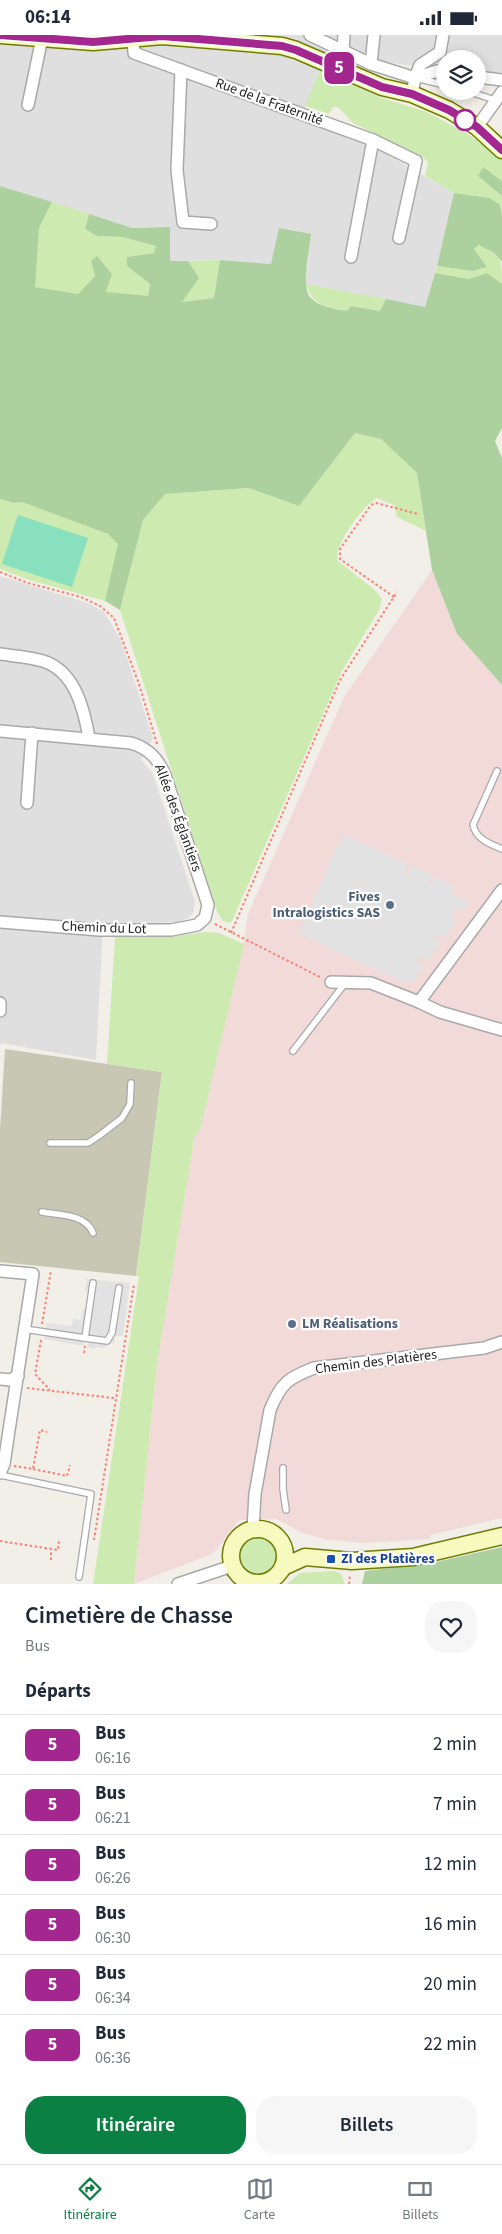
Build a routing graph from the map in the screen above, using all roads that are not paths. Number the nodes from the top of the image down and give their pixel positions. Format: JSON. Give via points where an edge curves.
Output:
{"nodes":[{"id":1,"x":0,"y":35,"type":"edge"},
{"id":2,"x":310,"y":35,"type":"edge"},
{"id":3,"x":344,"y":35,"type":"edge"},
{"id":4,"x":374,"y":35,"type":"edge"},
{"id":5,"x":443,"y":35,"type":"edge"},
{"id":6,"x":42,"y":38,"type":"junction"},
{"id":7,"x":133,"y":38,"type":"junction"},
{"id":8,"x":343,"y":51,"type":"junction"},
{"id":9,"x":371,"y":64,"type":"junction"},
{"id":10,"x":181,"y":70,"type":"junction"},
{"id":11,"x":436,"y":72,"type":"edge"},
{"id":12,"x":486,"y":78,"type":"edge"},
{"id":13,"x":502,"y":80,"type":"edge"},
{"id":14,"x":436,"y":85,"type":"edge"},
{"id":15,"x":414,"y":86,"type":"junction"},
{"id":16,"x":486,"y":94,"type":"edge"},
{"id":17,"x":499,"y":96,"type":"edge"},
{"id":18,"x":28,"y":105,"type":"dead end"},
{"id":19,"x":477,"y":127,"type":"junction"},
{"id":20,"x":372,"y":139,"type":"junction"},
{"id":21,"x":502,"y":150,"type":"edge"},
{"id":22,"x":211,"y":224,"type":"dead end"},
{"id":23,"x":399,"y":238,"type":"dead end"},
{"id":24,"x":351,"y":257,"type":"dead end"},
{"id":25,"x":0,"y":654,"type":"edge"},
{"id":26,"x":0,"y":731,"type":"edge"},
{"id":27,"x":32,"y":733,"type":"junction"},
{"id":28,"x":89,"y":738,"type":"junction"},
{"id":29,"x":497,"y":771,"type":"dead end"},
{"id":30,"x":27,"y":803,"type":"dead end"},
{"id":31,"x":502,"y":849,"type":"edge"},
{"id":32,"x":502,"y":889,"type":"edge"},
{"id":33,"x":205,"y":918,"type":"joint"},
{"id":34,"x":0,"y":922,"type":"edge"},
{"id":35,"x":332,"y":982,"type":"road end"},
{"id":36,"x":346,"y":982,"type":"junction"},
{"id":37,"x":419,"y":1002,"type":"junction"},
{"id":38,"x":0,"y":1003,"type":"edge"},
{"id":39,"x":0,"y":1011,"type":"edge"},
{"id":40,"x":502,"y":1030,"type":"edge"},
{"id":41,"x":293,"y":1051,"type":"dead end"},
{"id":42,"x":131,"y":1083,"type":"dead end"},
{"id":43,"x":50,"y":1143,"type":"dead end"},
{"id":44,"x":42,"y":1212,"type":"dead end"},
{"id":45,"x":93,"y":1233,"type":"dead end"},
{"id":46,"x":0,"y":1271,"type":"edge"},
{"id":47,"x":93,"y":1283,"type":"dead end"},
{"id":48,"x":119,"y":1288,"type":"dead end"},
{"id":49,"x":24,"y":1329,"type":"junction"},
{"id":50,"x":85,"y":1338,"type":"junction"},
{"id":51,"x":502,"y":1342,"type":"edge"},
{"id":52,"x":0,"y":1379,"type":"edge"},
{"id":53,"x":20,"y":1382,"type":"junction"},
{"id":54,"x":283,"y":1468,"type":"dead end"},
{"id":55,"x":1,"y":1471,"type":"edge"},
{"id":56,"x":286,"y":1510,"type":"dead end"},
{"id":57,"x":253,"y":1529,"type":"junction"},
{"id":58,"x":502,"y":1536,"type":"edge"},
{"id":59,"x":278,"y":1539,"type":"junction"},
{"id":60,"x":305,"y":1557,"type":"junction"},
{"id":61,"x":232,"y":1566,"type":"junction"},
{"id":62,"x":283,"y":1567,"type":"junction"},
{"id":63,"x":79,"y":1577,"type":"dead end"},
{"id":64,"x":178,"y":1584,"type":"edge"},
{"id":65,"x":262,"y":1584,"type":"edge"}],
"edges":[{"from":1,"to":6,"type":"street"},
{"from":2,"to":8,"type":"street"},
{"from":3,"to":8,"type":"street"},
{"from":4,"to":9,"type":"street"},
{"from":5,"to":15,"type":"street","via":[[440,52],[420,65]]},
{"from":6,"to":7,"type":"street","via":[[93,42]]},
{"from":6,"to":18,"type":"street"},
{"from":7,"to":10,"type":"street","name":"Rue de la Fraternité","via":[[134,53]]},
{"from":7,"to":15,"type":"street","via":[[162,36],[282,46],[382,87]]},
{"from":8,"to":9,"type":"street"},
{"from":9,"to":15,"type":"street"},
{"from":10,"to":20,"type":"street","name":"Rue de la Fraternité"},
{"from":10,"to":22,"type":"street","via":[[177,170],[182,222]]},
{"from":11,"to":15,"type":"street"},
{"from":12,"to":13,"type":"street"},
{"from":14,"to":15,"type":"lane"},
{"from":15,"to":19,"type":"street"},
{"from":16,"to":17,"type":"lane"},
{"from":17,"to":19,"type":"street"},
{"from":19,"to":21,"type":"street"},
{"from":20,"to":23,"type":"street","name":"Rue de la Fraternité","via":[[416,161]]},
{"from":20,"to":24,"type":"street"},
{"from":25,"to":28,"type":"street","via":[[42,661],[61,671],[74,687]]},
{"from":26,"to":27,"type":"street","name":"Allée des Églantiers"},
{"from":27,"to":28,"type":"street","name":"Allée des Églantiers"},
{"from":27,"to":30,"type":"street"},
{"from":28,"to":33,"type":"street","name":"Allée des Églantiers","via":[[138,745],[150,752],[162,766],[207,900]]},
{"from":29,"to":31,"type":"lane","via":[[473,825],[474,832],[481,838]]},
{"from":32,"to":37,"type":"street"},
{"from":33,"to":34,"type":"street","name":"Chemin du Lot","via":[[197,925],[171,930],[99,930]]},
{"from":35,"to":36,"type":"street"},
{"from":36,"to":37,"type":"street","via":[[370,983]]},
{"from":36,"to":41,"type":"lane"},
{"from":37,"to":40,"type":"street","via":[[440,1012]]},
{"from":38,"to":39,"type":"street"},
{"from":42,"to":43,"type":"lane","via":[[130,1104],[122,1118],[100,1135],[88,1143]]},
{"from":44,"to":45,"type":"lane","via":[[84,1220]]},
{"from":46,"to":49,"type":"street","via":[[33,1274]]},
{"from":47,"to":50,"type":"lane"},
{"from":48,"to":50,"type":"lane","via":[[112,1333],[107,1341]]},
{"from":49,"to":50,"type":"lane"},
{"from":49,"to":53,"type":"street"},
{"from":51,"to":57,"type":"street","name":"Chemin des Platières","via":[[484,1348],[314,1369],[290,1378],[270,1410]]},
{"from":52,"to":53,"type":"street"},
{"from":53,"to":55,"type":"street"},
{"from":54,"to":56,"type":"lane"},
{"from":55,"to":63,"type":"lane","via":[[91,1494]]},
{"from":57,"to":59,"type":"street","via":[[263,1529]]},
{"from":57,"to":61,"type":"street","via":[[234,1543],[230,1558]]},
{"from":58,"to":60,"type":"street","via":[[413,1557],[352,1561]]},
{"from":59,"to":60,"type":"street"},
{"from":59,"to":62,"type":"street","via":[[285,1552]]},
{"from":60,"to":62,"type":"street"},
{"from":61,"to":64,"type":"street"},
{"from":61,"to":65,"type":"street","via":[[244,1580]]},
{"from":62,"to":65,"type":"street","via":[[275,1578]]}]}
